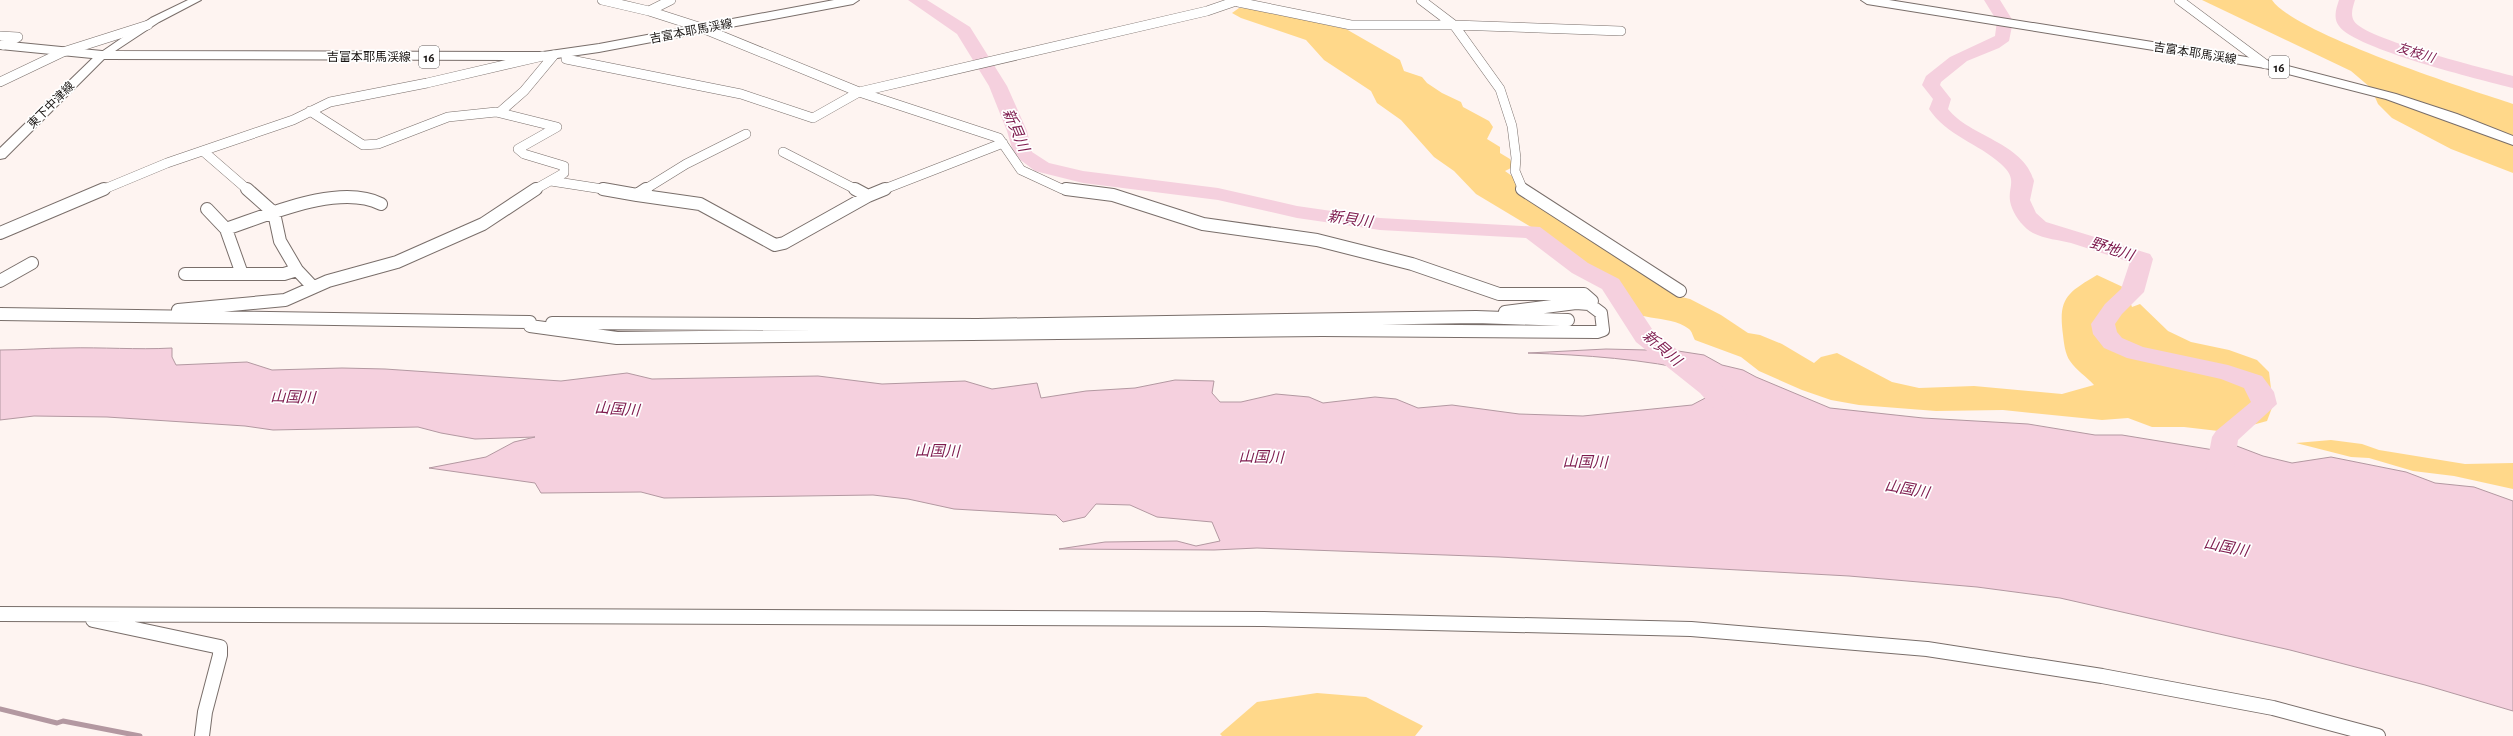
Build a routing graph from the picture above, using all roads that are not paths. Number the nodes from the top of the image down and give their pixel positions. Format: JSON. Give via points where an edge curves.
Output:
{"nodes":[{"id":1,"x":196,"y":0,"type":"edge"},
{"id":2,"x":602,"y":0,"type":"edge"},
{"id":3,"x":671,"y":0,"type":"edge"},
{"id":4,"x":853,"y":0,"type":"edge"},
{"id":5,"x":1421,"y":0,"type":"edge"},
{"id":6,"x":1867,"y":0,"type":"edge"},
{"id":7,"x":2179,"y":0,"type":"edge"},
{"id":8,"x":1239,"y":1,"type":"edge"},
{"id":9,"x":649,"y":11,"type":"junction"},
{"id":10,"x":148,"y":24,"type":"junction"},
{"id":11,"x":1454,"y":25,"type":"junction"},
{"id":12,"x":702,"y":28,"type":"junction"},
{"id":13,"x":1621,"y":32,"type":"dead end"},
{"id":14,"x":1,"y":42,"type":"edge"},
{"id":15,"x":63,"y":52,"type":"junction"},
{"id":16,"x":102,"y":55,"type":"junction"},
{"id":17,"x":554,"y":55,"type":"junction"},
{"id":18,"x":2265,"y":64,"type":"junction"},
{"id":19,"x":0,"y":82,"type":"edge"},
{"id":20,"x":859,"y":92,"type":"junction"},
{"id":21,"x":310,"y":111,"type":"junction"},
{"id":22,"x":500,"y":112,"type":"junction"},
{"id":23,"x":746,"y":134,"type":"dead end"},
{"id":24,"x":2513,"y":142,"type":"edge"},
{"id":25,"x":1003,"y":143,"type":"junction"},
{"id":26,"x":203,"y":151,"type":"junction"},
{"id":27,"x":783,"y":152,"type":"dead end"},
{"id":28,"x":0,"y":155,"type":"edge"},
{"id":29,"x":551,"y":181,"type":"junction"},
{"id":30,"x":637,"y":195,"type":"junction"},
{"id":31,"x":868,"y":196,"type":"junction"},
{"id":32,"x":381,"y":204,"type":"dead end"},
{"id":33,"x":207,"y":209,"type":"dead end"},
{"id":34,"x":274,"y":213,"type":"junction"},
{"id":35,"x":226,"y":229,"type":"junction"},
{"id":36,"x":0,"y":233,"type":"edge"},
{"id":37,"x":32,"y":263,"type":"dead end"},
{"id":38,"x":296,"y":270,"type":"junction"},
{"id":39,"x":185,"y":274,"type":"dead end"},
{"id":40,"x":242,"y":274,"type":"junction"},
{"id":41,"x":0,"y":281,"type":"edge"},
{"id":42,"x":313,"y":287,"type":"junction"},
{"id":43,"x":1680,"y":291,"type":"dead end"},
{"id":44,"x":1589,"y":304,"type":"junction"},
{"id":45,"x":0,"y":314,"type":"edge"},
{"id":46,"x":138,"y":317,"type":"junction"},
{"id":47,"x":1476,"y":318,"type":"junction"},
{"id":48,"x":1568,"y":320,"type":"dead end"},
{"id":49,"x":530,"y":322,"type":"junction"},
{"id":50,"x":0,"y":614,"type":"edge"},
{"id":51,"x":68,"y":615,"type":"junction"},
{"id":52,"x":202,"y":736,"type":"edge"},
{"id":53,"x":2378,"y":736,"type":"edge"}],
"edges":[{"from":1,"to":10,"type":"street"},
{"from":2,"to":9,"type":"street"},
{"from":3,"to":9,"type":"street"},
{"from":4,"to":12,"type":"main road","name":"吉富本耶馬渓線","number":"16"},
{"from":5,"to":11,"type":"street"},
{"from":6,"to":18,"type":"main road","name":"吉富本耶馬渓線","number":"16"},
{"from":7,"to":18,"type":"street"},
{"from":8,"to":11,"type":"street","via":[[1351,25]]},
{"from":8,"to":20,"type":"street"},
{"from":9,"to":12,"type":"street"},
{"from":10,"to":15,"type":"street"},
{"from":10,"to":16,"type":"street"},
{"from":11,"to":13,"type":"street"},
{"from":11,"to":43,"type":"street","via":[[1500,88],[1512,126],[1515,171],[1521,189]]},
{"from":12,"to":17,"type":"main road","name":"吉富本耶馬渓線","number":"16"},
{"from":12,"to":20,"type":"street"},
{"from":14,"to":15,"type":"main road","name":"吉富本耶馬渓線","number":"16"},
{"from":15,"to":16,"type":"main road","name":"吉富本耶馬渓線","number":"16"},
{"from":15,"to":19,"type":"street"},
{"from":16,"to":17,"type":"main road","name":"吉富本耶馬渓線","number":"16"},
{"from":16,"to":28,"type":"main road","name":"東下中津線"},
{"from":17,"to":20,"type":"street","via":[[741,94],[813,118]]},
{"from":17,"to":21,"type":"street","via":[[330,102]]},
{"from":17,"to":22,"type":"street","via":[[524,91]]},
{"from":18,"to":24,"type":"main road","name":"吉富本耶馬渓線","number":"16","via":[[2399,98],[2454,117]]},
{"from":20,"to":25,"type":"street","via":[[999,138]]},
{"from":21,"to":22,"type":"street","via":[[363,145],[378,144],[448,117]]},
{"from":21,"to":26,"type":"street","via":[[293,120]]},
{"from":22,"to":29,"type":"street","via":[[557,127],[518,149],[524,154],[564,166],[564,173]]},
{"from":23,"to":30,"type":"street","via":[[686,164]]},
{"from":25,"to":31,"type":"street"},
{"from":25,"to":44,"type":"street","via":[[1021,170],[1062,189],[1113,195],[1203,224],[1317,240],[1412,264],[1499,294],[1572,293],[1590,297],[1592,301]]},
{"from":26,"to":34,"type":"street"},
{"from":26,"to":36,"type":"street","via":[[167,163]]},
{"from":27,"to":31,"type":"street"},
{"from":29,"to":30,"type":"street"},
{"from":29,"to":42,"type":"street","via":[[483,224],[397,262],[328,280]]},
{"from":30,"to":31,"type":"street","via":[[700,204],[775,244],[784,243]]},
{"from":32,"to":34,"type":"street","via":[[363,196]]},
{"from":33,"to":35,"type":"street"},
{"from":34,"to":35,"type":"street"},
{"from":34,"to":38,"type":"street","via":[[280,241]]},
{"from":35,"to":40,"type":"street"},
{"from":37,"to":41,"type":"street"},
{"from":38,"to":40,"type":"street","via":[[284,274]]},
{"from":38,"to":42,"type":"street"},
{"from":39,"to":40,"type":"street"},
{"from":42,"to":46,"type":"street","via":[[285,300],[147,313]]},
{"from":44,"to":47,"type":"street","via":[[1576,303]]},
{"from":44,"to":49,"type":"street","via":[[1601,313],[1603,330],[1322,330],[617,338],[530,326]]},
{"from":45,"to":46,"type":"street"},
{"from":46,"to":49,"type":"street"},
{"from":47,"to":48,"type":"street"},
{"from":47,"to":49,"type":"street","via":[[977,325]]},
{"from":50,"to":51,"type":"street"},
{"from":51,"to":52,"type":"street","via":[[220,647]]},
{"from":51,"to":53,"type":"street","via":[[1256,619],[1691,629],[1926,649],[2102,676],[2273,708]]}]}
